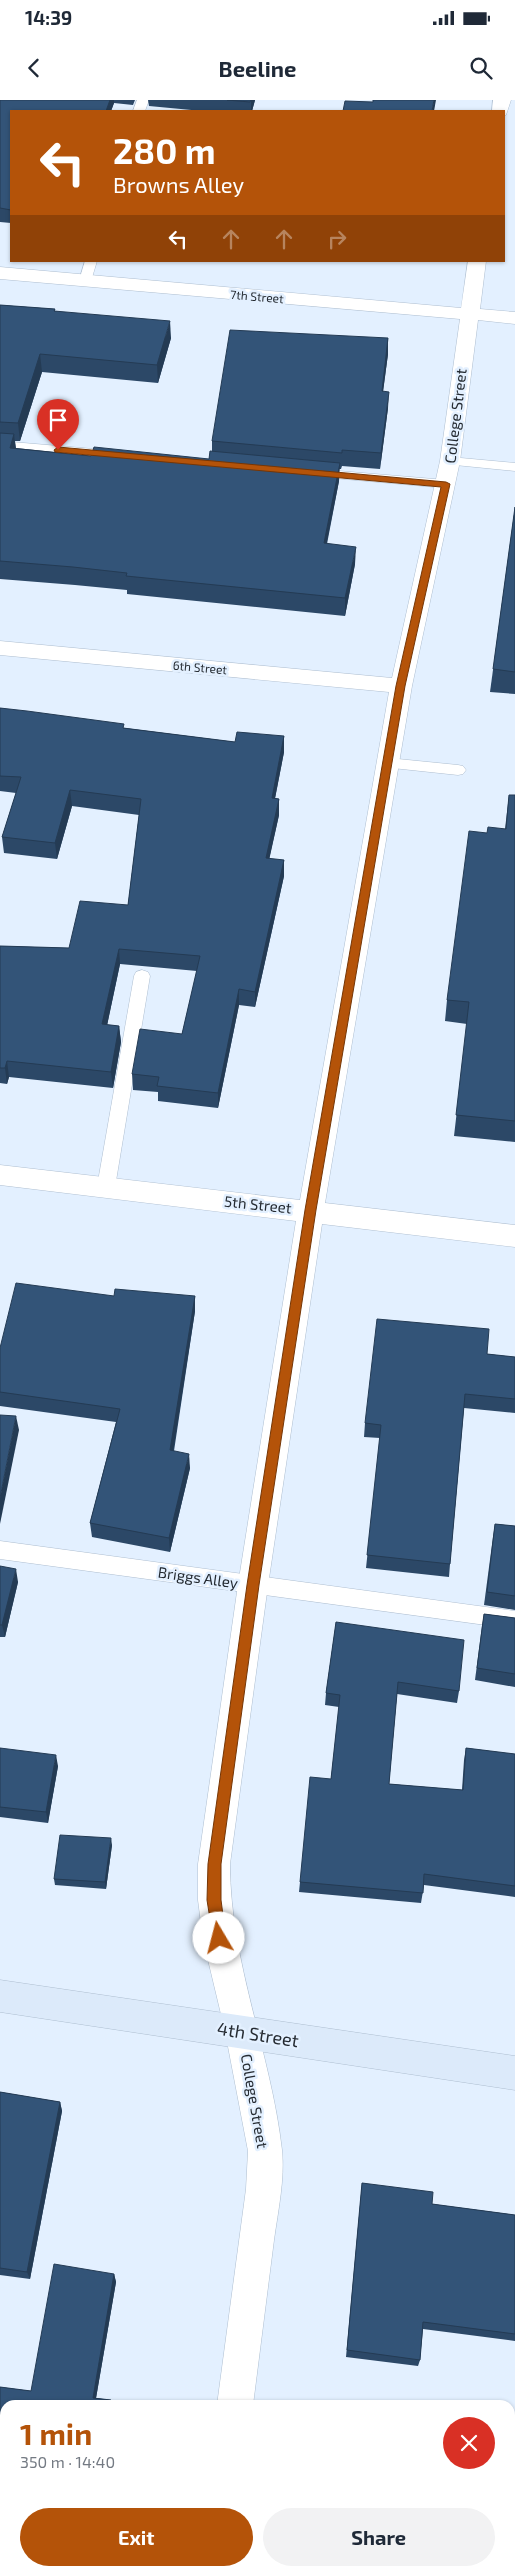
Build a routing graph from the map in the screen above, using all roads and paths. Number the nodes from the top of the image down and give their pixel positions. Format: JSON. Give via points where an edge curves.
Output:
{"nodes":[{"id":1,"x":91,"y":262,"type":"edge"},
{"id":2,"x":476,"y":262,"type":"edge"},
{"id":3,"x":0,"y":273,"type":"edge"},
{"id":4,"x":84,"y":281,"type":"junction"},
{"id":5,"x":468,"y":314,"type":"junction"},
{"id":6,"x":515,"y":318,"type":"edge"},
{"id":7,"x":0,"y":445,"type":"edge"},
{"id":8,"x":129,"y":456,"type":"edge"},
{"id":9,"x":515,"y":467,"type":"edge"},
{"id":10,"x":297,"y":471,"type":"edge"},
{"id":11,"x":448,"y":473,"type":"junction"},
{"id":12,"x":0,"y":648,"type":"edge"},
{"id":13,"x":401,"y":686,"type":"junction"},
{"id":14,"x":388,"y":763,"type":"junction"},
{"id":15,"x":458,"y":770,"type":"dead end"},
{"id":16,"x":142,"y":976,"type":"dead end"},
{"id":17,"x":0,"y":1175,"type":"edge"},
{"id":18,"x":106,"y":1187,"type":"junction"},
{"id":19,"x":311,"y":1210,"type":"junction"},
{"id":20,"x":515,"y":1236,"type":"edge"},
{"id":21,"x":0,"y":1550,"type":"edge"},
{"id":22,"x":253,"y":1585,"type":"junction"},
{"id":23,"x":515,"y":1620,"type":"edge"},
{"id":24,"x":0,"y":1996,"type":"edge"},
{"id":25,"x":242,"y":2031,"type":"junction"},
{"id":26,"x":515,"y":2073,"type":"edge"},
{"id":27,"x":236,"y":2400,"type":"edge"}],
"edges":[{"from":1,"to":4,"type":"lane"},
{"from":2,"to":5,"type":"street","name":"College Street"},
{"from":3,"to":4,"type":"street","name":"7th Street"},
{"from":4,"to":5,"type":"street","name":"7th Street"},
{"from":5,"to":6,"type":"street","name":"7th Street"},
{"from":5,"to":11,"type":"street","name":"College Street"},
{"from":7,"to":8,"type":"lane"},
{"from":9,"to":11,"type":"lane"},
{"from":10,"to":11,"type":"lane"},
{"from":11,"to":13,"type":"street","name":"College Street"},
{"from":12,"to":13,"type":"street","name":"6th Street"},
{"from":13,"to":14,"type":"street","name":"College Street"},
{"from":14,"to":15,"type":"lane"},
{"from":14,"to":19,"type":"street","name":"College Street"},
{"from":16,"to":18,"type":"lane"},
{"from":17,"to":18,"type":"street","name":"5th Street"},
{"from":18,"to":19,"type":"street","name":"5th Street"},
{"from":19,"to":20,"type":"street","name":"5th Street"},
{"from":19,"to":22,"type":"street","name":"College Street"},
{"from":21,"to":22,"type":"lane","name":"Briggs Alley"},
{"from":22,"to":23,"type":"lane","name":"Briggs Alley"},
{"from":22,"to":25,"type":"street","name":"College Street","via":[[214,1864],[219,1938]]},
{"from":24,"to":25,"type":"main road","name":"4th Street"},
{"from":25,"to":26,"type":"main road","name":"4th Street"},
{"from":25,"to":27,"type":"street","name":"College Street","via":[[265,2151],[263,2190]]}]}
